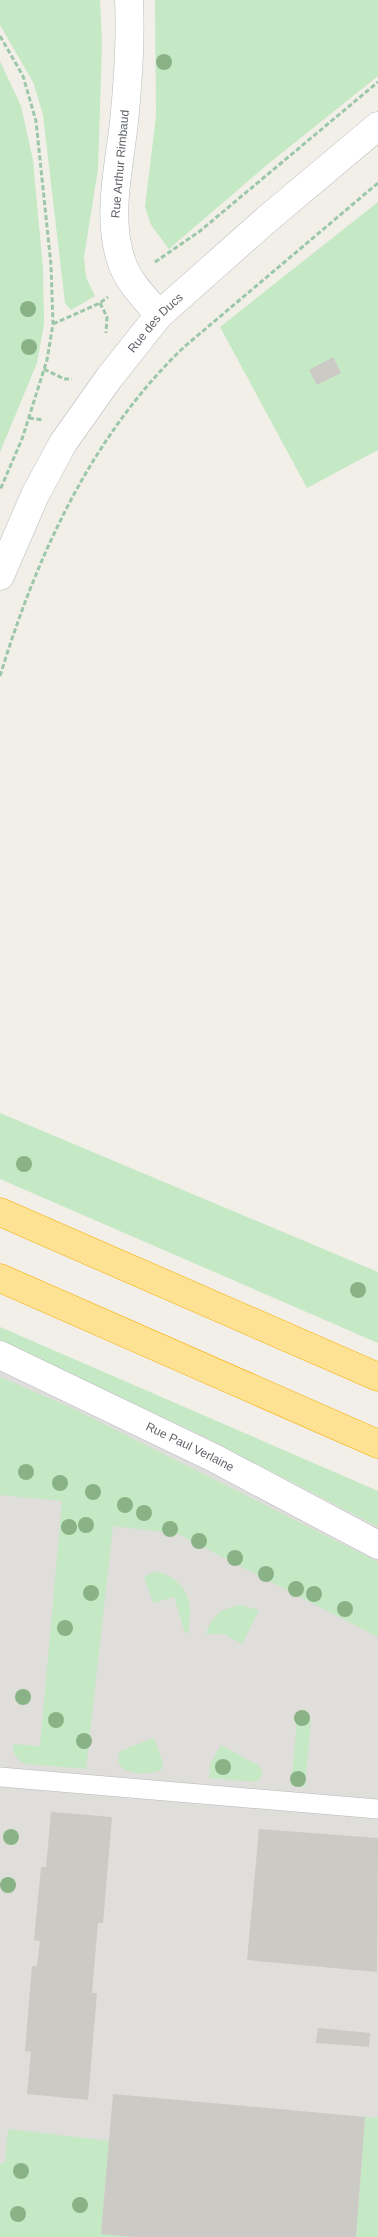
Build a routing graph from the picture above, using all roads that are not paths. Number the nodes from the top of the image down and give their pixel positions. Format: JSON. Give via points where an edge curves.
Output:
{"nodes":[{"id":1,"x":129,"y":0,"type":"edge"},
{"id":2,"x":378,"y":126,"type":"edge"},
{"id":3,"x":159,"y":315,"type":"junction"},
{"id":4,"x":0,"y":576,"type":"edge"},
{"id":5,"x":0,"y":1212,"type":"edge"},
{"id":6,"x":0,"y":1278,"type":"edge"},
{"id":7,"x":0,"y":1356,"type":"edge"},
{"id":8,"x":378,"y":1377,"type":"edge"},
{"id":9,"x":378,"y":1444,"type":"edge"},
{"id":10,"x":378,"y":1544,"type":"edge"},
{"id":11,"x":0,"y":1777,"type":"edge"},
{"id":12,"x":378,"y":1809,"type":"edge"}],
"edges":[{"from":1,"to":3,"type":"street","name":"Rue Arthur Rimbaud","via":[[126,94],[114,224],[117,247],[130,280]]},
{"from":2,"to":3,"type":"street","name":"Rue des Ducs"},
{"from":3,"to":4,"type":"street","name":"Rue des Ducs","via":[[63,443],[35,495]]},
{"from":5,"to":8,"type":"highway"},
{"from":6,"to":9,"type":"highway"},
{"from":7,"to":10,"type":"street","name":"Rue Paul Verlaine","via":[[214,1458]]},
{"from":11,"to":12,"type":"lane"}]}
